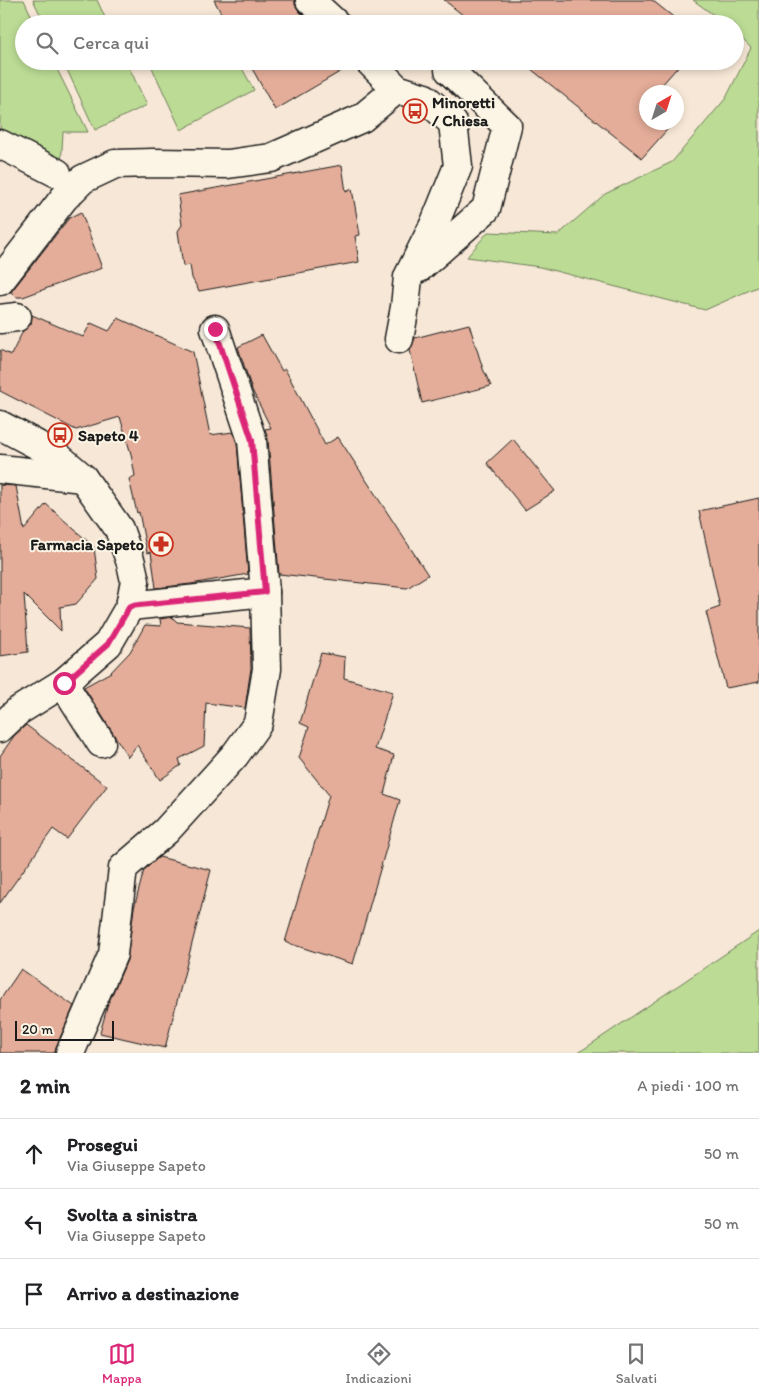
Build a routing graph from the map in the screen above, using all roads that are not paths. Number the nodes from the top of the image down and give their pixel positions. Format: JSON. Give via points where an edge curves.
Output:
{"nodes":[{"id":1,"x":310,"y":0,"type":"edge"},
{"id":2,"x":326,"y":15,"type":"edge"},
{"id":3,"x":378,"y":70,"type":"edge"},
{"id":4,"x":449,"y":70,"type":"dead end"},
{"id":5,"x":397,"y":89,"type":"junction"},
{"id":6,"x":0,"y":144,"type":"edge"},
{"id":7,"x":57,"y":173,"type":"dead end"},
{"id":8,"x":408,"y":277,"type":"junction"},
{"id":9,"x":0,"y":281,"type":"edge"},
{"id":10,"x":215,"y":329,"type":"dead end"},
{"id":11,"x":399,"y":339,"type":"dead end"},
{"id":12,"x":0,"y":425,"type":"edge"},
{"id":13,"x":0,"y":469,"type":"edge"},
{"id":14,"x":83,"y":478,"type":"junction"},
{"id":15,"x":265,"y":592,"type":"junction"},
{"id":16,"x":130,"y":606,"type":"junction"},
{"id":17,"x":64,"y":683,"type":"junction"},
{"id":18,"x":0,"y":728,"type":"edge"},
{"id":19,"x":101,"y":743,"type":"dead end"},
{"id":20,"x":70,"y":1053,"type":"edge"}],
"edges":[{"from":1,"to":2,"type":"street"},
{"from":3,"to":5,"type":"street"},
{"from":4,"to":8,"type":"street","via":[[507,126],[486,209]]},
{"from":5,"to":8,"type":"street","via":[[425,98],[453,123],[458,166]]},
{"from":5,"to":9,"type":"street","via":[[362,118],[271,158],[228,164],[114,164],[84,179],[64,198]]},
{"from":6,"to":7,"type":"street"},
{"from":8,"to":11,"type":"street"},
{"from":10,"to":15,"type":"street","via":[[252,440]]},
{"from":12,"to":14,"type":"street","via":[[56,455]]},
{"from":13,"to":14,"type":"street"},
{"from":14,"to":16,"type":"street","via":[[120,529],[135,582]]},
{"from":15,"to":16,"type":"street"},
{"from":15,"to":20,"type":"street","via":[[267,669],[258,723],[235,755],[166,831],[123,868],[113,954]]},
{"from":16,"to":17,"type":"street","via":[[108,644]]},
{"from":17,"to":18,"type":"street","via":[[18,711]]},
{"from":17,"to":19,"type":"street"}]}
